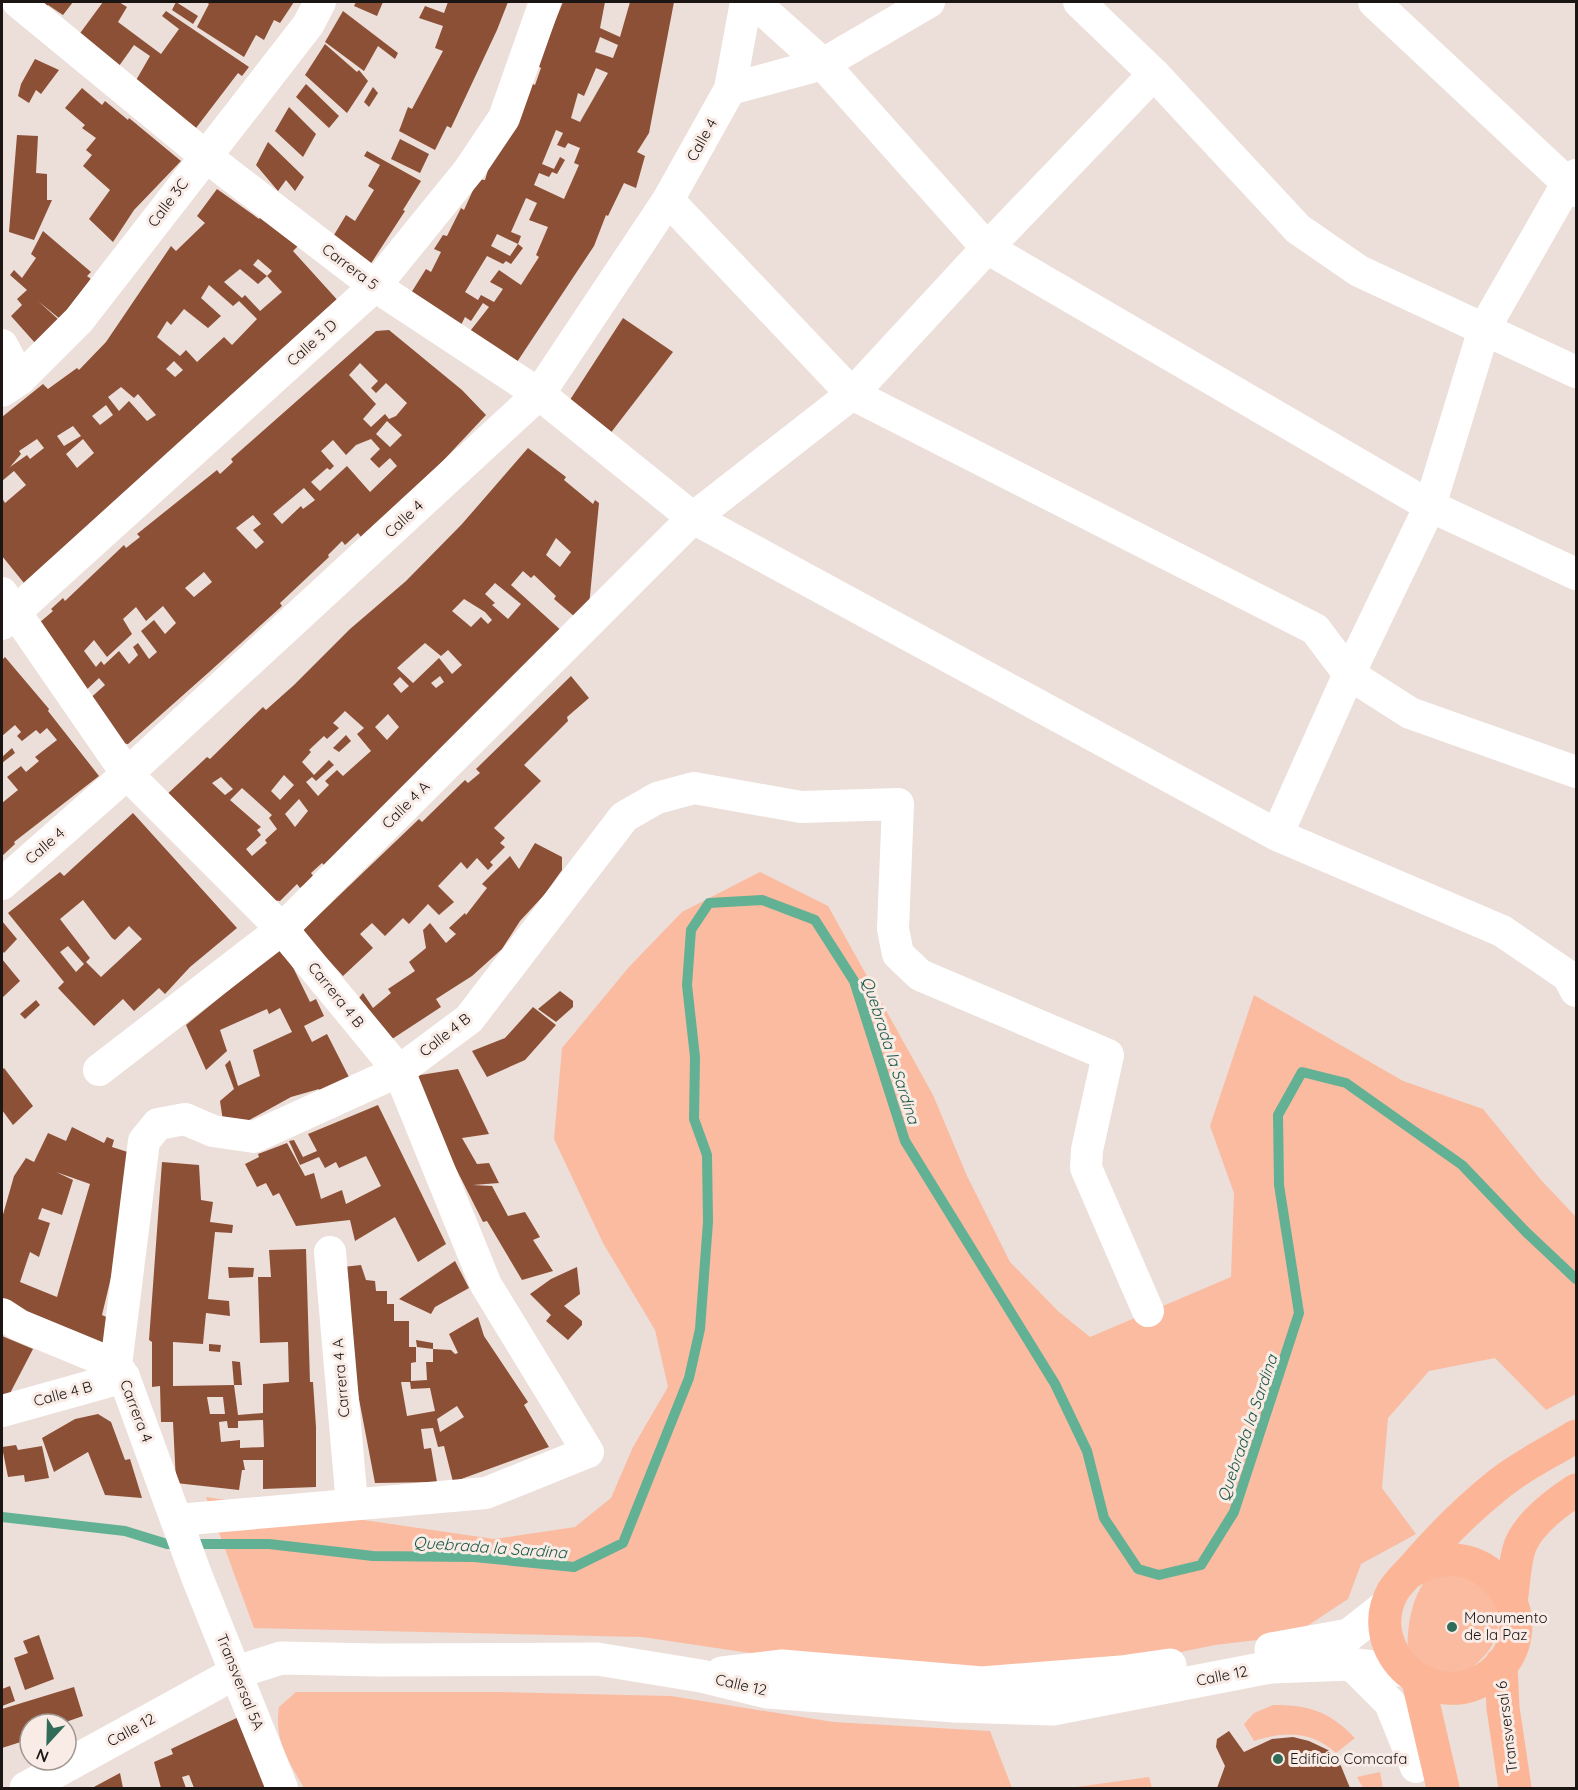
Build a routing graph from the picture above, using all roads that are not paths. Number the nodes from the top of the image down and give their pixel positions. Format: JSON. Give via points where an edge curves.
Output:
{"nodes":[{"id":1,"x":18,"y":2,"type":"edge"},
{"id":2,"x":320,"y":2,"type":"edge"},
{"id":3,"x":545,"y":2,"type":"edge"},
{"id":4,"x":746,"y":2,"type":"edge"},
{"id":5,"x":754,"y":2,"type":"edge"},
{"id":6,"x":929,"y":2,"type":"edge"},
{"id":7,"x":1079,"y":2,"type":"edge"},
{"id":8,"x":1374,"y":2,"type":"edge"},
{"id":9,"x":823,"y":64,"type":"junction"},
{"id":10,"x":1154,"y":74,"type":"junction"},
{"id":11,"x":730,"y":89,"type":"junction"},
{"id":12,"x":204,"y":155,"type":"junction"},
{"id":13,"x":1573,"y":183,"type":"edge"},
{"id":14,"x":668,"y":200,"type":"junction"},
{"id":15,"x":987,"y":248,"type":"junction"},
{"id":16,"x":375,"y":286,"type":"junction"},
{"id":17,"x":1484,"y":329,"type":"junction"},
{"id":18,"x":2,"y":345,"type":"edge"},
{"id":19,"x":1576,"y":372,"type":"edge"},
{"id":20,"x":11,"y":385,"type":"edge"},
{"id":21,"x":539,"y":394,"type":"junction"},
{"id":22,"x":852,"y":394,"type":"junction"},
{"id":23,"x":1430,"y":506,"type":"junction"},
{"id":24,"x":693,"y":518,"type":"junction"},
{"id":25,"x":1576,"y":574,"type":"edge"},
{"id":26,"x":6,"y":609,"type":"edge"},
{"id":27,"x":1349,"y":674,"type":"junction"},
{"id":28,"x":1576,"y":772,"type":"edge"},
{"id":29,"x":127,"y":774,"type":"junction"},
{"id":30,"x":1276,"y":834,"type":"junction"},
{"id":31,"x":2,"y":884,"type":"edge"},
{"id":32,"x":282,"y":929,"type":"junction"},
{"id":33,"x":1576,"y":991,"type":"edge"},
{"id":34,"x":99,"y":1070,"type":"dead end"},
{"id":35,"x":399,"y":1071,"type":"junction"},
{"id":36,"x":330,"y":1252,"type":"dead end"},
{"id":37,"x":1148,"y":1311,"type":"dead end"},
{"id":38,"x":2,"y":1314,"type":"edge"},
{"id":39,"x":120,"y":1371,"type":"junction"},
{"id":40,"x":2,"y":1411,"type":"edge"},
{"id":41,"x":1576,"y":1436,"type":"edge"},
{"id":42,"x":1576,"y":1490,"type":"edge"},
{"id":43,"x":352,"y":1504,"type":"junction"},
{"id":44,"x":179,"y":1526,"type":"junction"},
{"id":45,"x":1410,"y":1572,"type":"junction"},
{"id":46,"x":196,"y":1576,"type":"joint"},
{"id":47,"x":1511,"y":1602,"type":"junction"},
{"id":48,"x":1387,"y":1605,"type":"junction"},
{"id":49,"x":1351,"y":1664,"type":"junction"},
{"id":50,"x":1501,"y":1664,"type":"junction"},
{"id":51,"x":237,"y":1672,"type":"junction"},
{"id":52,"x":700,"y":1676,"type":"junction"},
{"id":53,"x":1412,"y":1676,"type":"junction"},
{"id":54,"x":1429,"y":1721,"type":"junction"},
{"id":55,"x":1416,"y":1778,"type":"edge"},
{"id":56,"x":26,"y":1788,"type":"edge"},
{"id":57,"x":282,"y":1788,"type":"edge"},
{"id":58,"x":1443,"y":1788,"type":"edge"},
{"id":59,"x":1515,"y":1788,"type":"edge"}],
"edges":[{"from":1,"to":12,"type":"street","name":"Carrera 5"},
{"from":2,"to":12,"type":"street","name":"Calle 3C","via":[[308,25]]},
{"from":3,"to":16,"type":"street","name":"Calle 3 D","via":[[504,118],[469,170]]},
{"from":4,"to":11,"type":"street","name":"Calle 4"},
{"from":5,"to":9,"type":"street"},
{"from":6,"to":9,"type":"street"},
{"from":7,"to":10,"type":"street"},
{"from":8,"to":13,"type":"street"},
{"from":9,"to":11,"type":"street"},
{"from":9,"to":15,"type":"street"},
{"from":10,"to":15,"type":"street","name":"Calle 4 A"},
{"from":10,"to":17,"type":"street","via":[[1298,229],[1359,271]]},
{"from":11,"to":14,"type":"street","name":"Calle 4"},
{"from":12,"to":16,"type":"street","name":"Carrera 5"},
{"from":12,"to":20,"type":"street","name":"Calle 3C","via":[[79,320]]},
{"from":13,"to":17,"type":"street"},
{"from":14,"to":21,"type":"street","name":"Calle 4"},
{"from":14,"to":22,"type":"street"},
{"from":15,"to":22,"type":"street","name":"Calle 4 A"},
{"from":15,"to":23,"type":"street"},
{"from":16,"to":21,"type":"street","name":"Carrera 5"},
{"from":16,"to":26,"type":"street","name":"Calle 3 D"},
{"from":17,"to":19,"type":"street"},
{"from":17,"to":23,"type":"street"},
{"from":18,"to":20,"type":"street"},
{"from":21,"to":24,"type":"street","name":"Carrera 5"},
{"from":21,"to":29,"type":"street","name":"Calle 4"},
{"from":22,"to":24,"type":"street","name":"Calle 4 A"},
{"from":22,"to":27,"type":"street","via":[[1316,629]]},
{"from":23,"to":25,"type":"street"},
{"from":23,"to":27,"type":"street"},
{"from":24,"to":30,"type":"street","name":"Carrera 5"},
{"from":24,"to":32,"type":"street","name":"Calle 4 A"},
{"from":26,"to":29,"type":"street","name":"Carrera 4 B"},
{"from":27,"to":28,"type":"street","via":[[1410,713]]},
{"from":27,"to":30,"type":"street"},
{"from":29,"to":31,"type":"street","name":"Calle 4"},
{"from":29,"to":32,"type":"street","name":"Carrera 4 B"},
{"from":30,"to":33,"type":"street","name":"Carrera 5","via":[[1502,931],[1568,976]]},
{"from":32,"to":34,"type":"street","name":"Calle 4 A"},
{"from":32,"to":35,"type":"street","name":"Carrera 4 B"},
{"from":35,"to":37,"type":"street","name":"Calle 4 B","via":[[469,1019],[624,817],[657,798],[694,788],[801,807],[898,804],[892,929],[898,954],[920,975],[1108,1055],[1086,1168]]},
{"from":35,"to":39,"type":"street","name":"Calle 4 B","via":[[254,1137],[213,1131],[185,1119],[158,1124],[144,1141]]},
{"from":35,"to":43,"type":"street","name":"Carrera 4 B","via":[[486,1285],[588,1452],[486,1493]]},
{"from":36,"to":43,"type":"street","name":"Carrera 4 A"},
{"from":38,"to":39,"type":"street","name":"Carrera 4"},
{"from":39,"to":40,"type":"street","name":"Calle 4 B"},
{"from":39,"to":44,"type":"street","name":"Carrera 4"},
{"from":41,"to":45,"type":"main road","via":[[1500,1483],[1444,1534]]},
{"from":42,"to":47,"type":"main road","via":[[1538,1521],[1520,1545]]},
{"from":43,"to":44,"type":"street"},
{"from":44,"to":46,"type":"street","name":"Carrera 4"},
{"from":45,"to":47,"type":"main road","via":[[1441,1559],[1476,1564],[1503,1586]]},
{"from":45,"to":48,"type":"main road","via":[[1394,1589]]},
{"from":46,"to":51,"type":"street","name":"Transversal 5A"},
{"from":47,"to":50,"type":"main road","via":[[1514,1635]]},
{"from":48,"to":52,"type":"main road","name":"Calle 12","via":[[1349,1635],[1120,1672],[982,1683],[782,1666]]},
{"from":48,"to":53,"type":"main road","via":[[1387,1641],[1394,1657]]},
{"from":49,"to":52,"type":"main road","name":"Calle 12","via":[[1271,1667],[1053,1709],[767,1692]]},
{"from":49,"to":53,"type":"main road","name":"Calle 12"},
{"from":49,"to":55,"type":"street","via":[[1390,1703]]},
{"from":50,"to":53,"type":"main road","via":[[1490,1675],[1463,1688],[1447,1689]]},
{"from":50,"to":59,"type":"main road","name":"Transversal 6"},
{"from":51,"to":52,"type":"main road","name":"Calle 12","via":[[281,1658],[597,1659]]},
{"from":51,"to":56,"type":"main road","name":"Calle 12"},
{"from":51,"to":57,"type":"street","name":"Transversal 5A"},
{"from":53,"to":54,"type":"main road"},
{"from":54,"to":55,"type":"street"},
{"from":54,"to":58,"type":"main road"}]}
